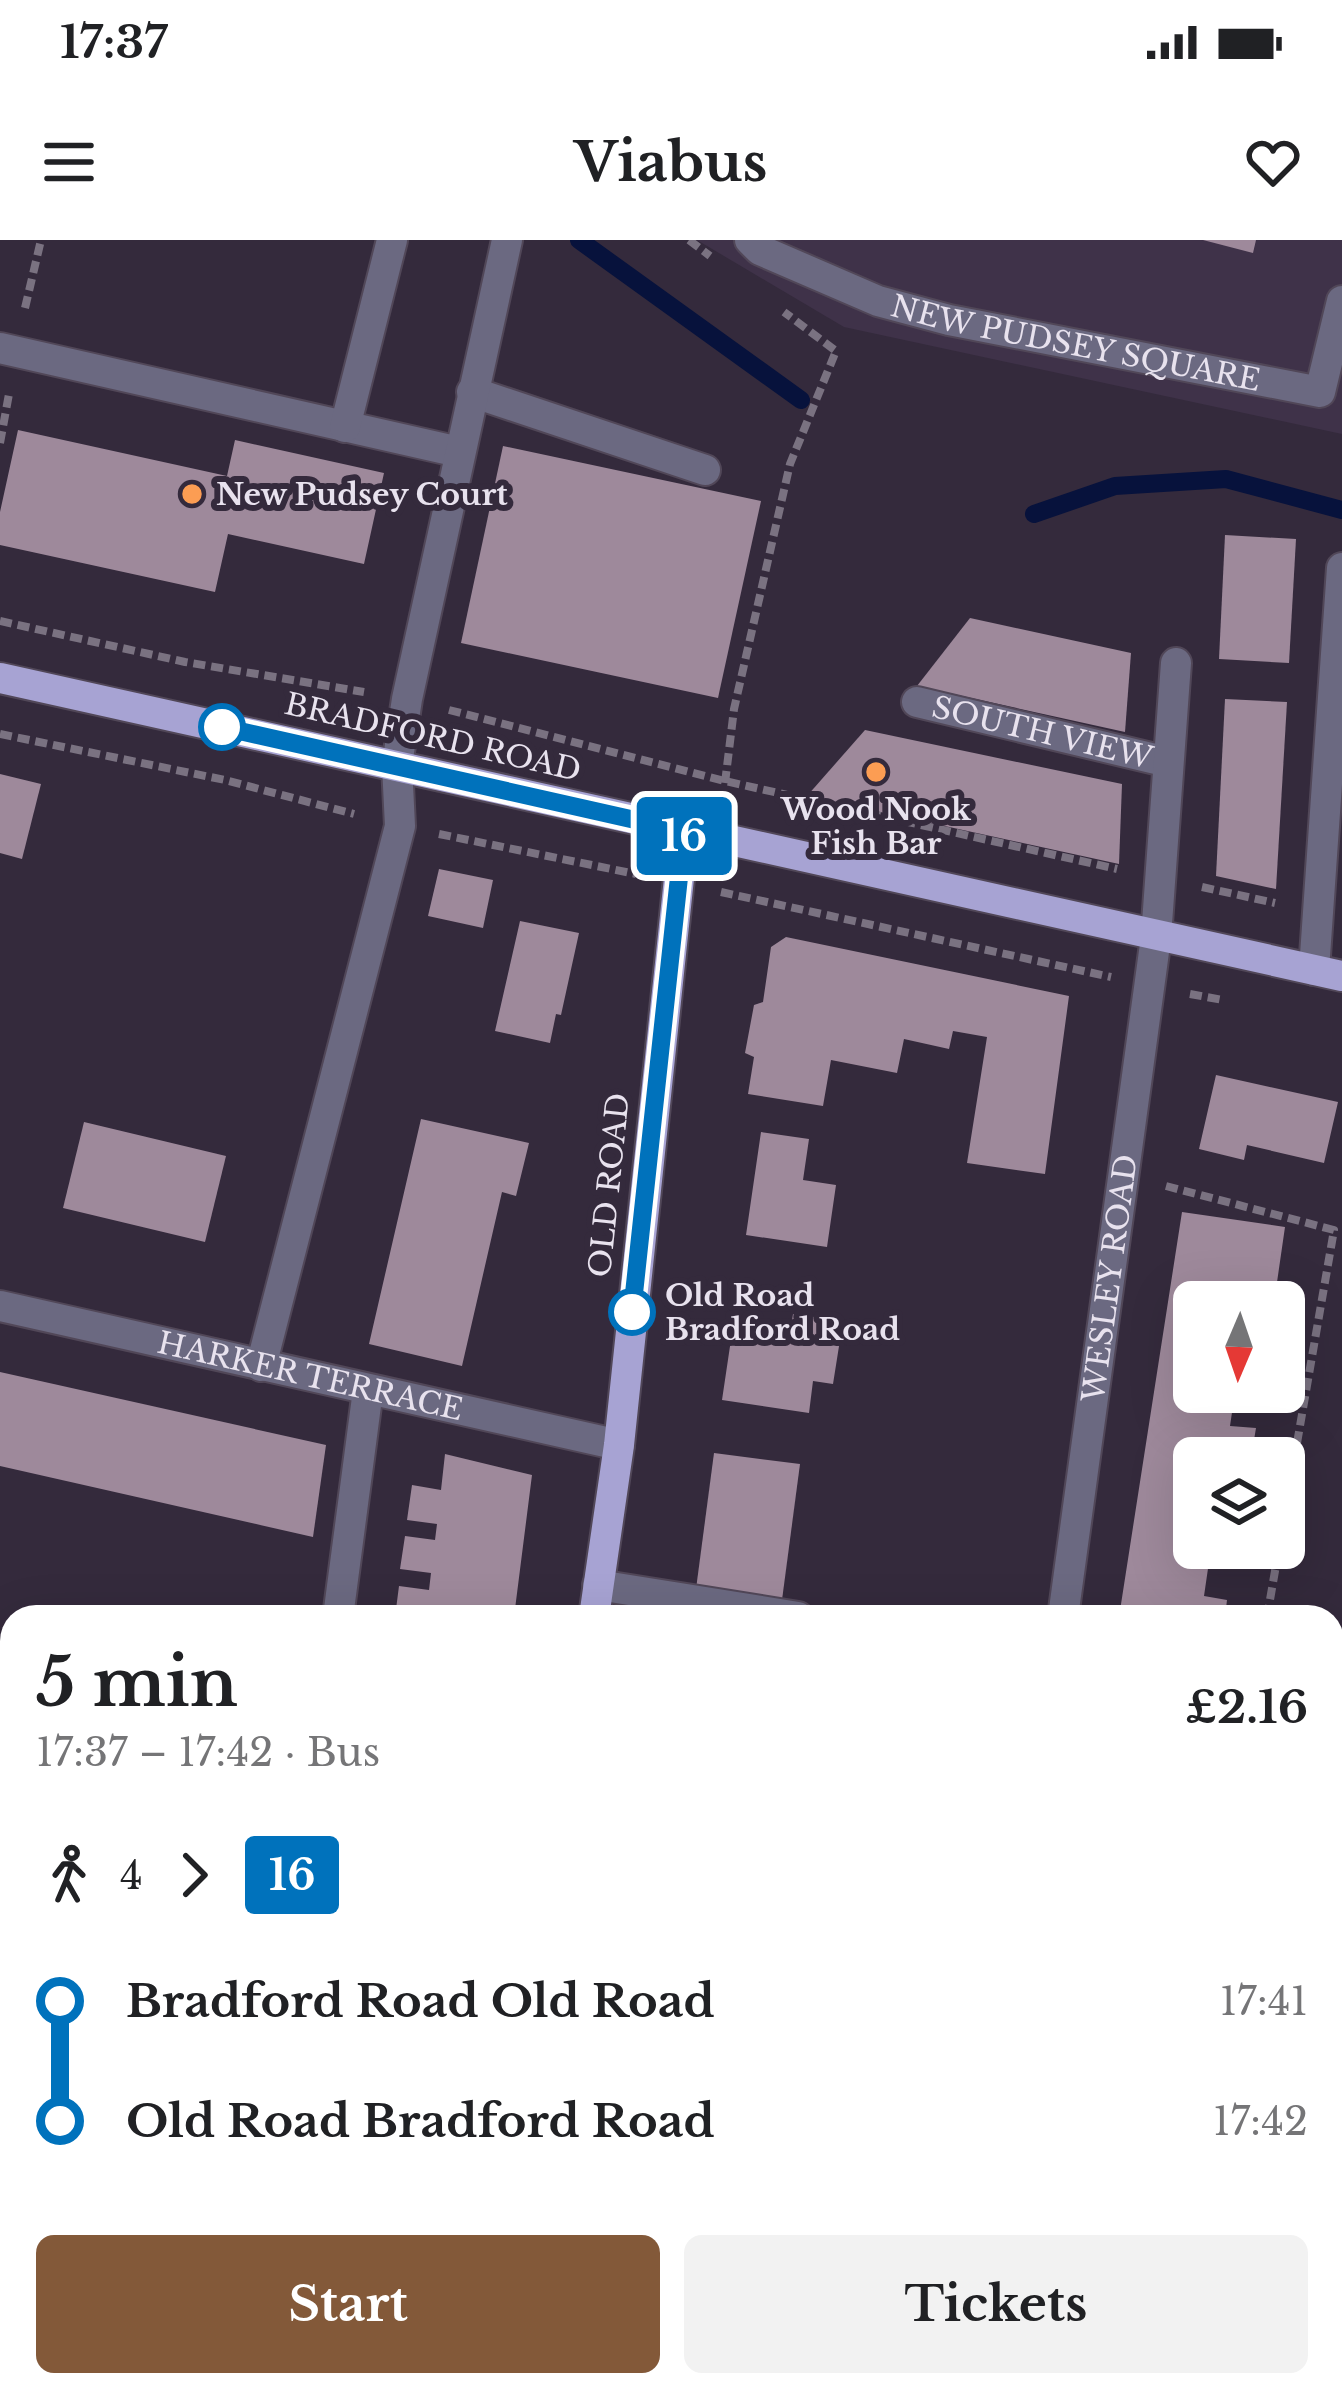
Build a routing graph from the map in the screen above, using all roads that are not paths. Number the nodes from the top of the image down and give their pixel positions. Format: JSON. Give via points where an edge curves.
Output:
{"nodes":[{"id":1,"x":392,"y":240,"type":"edge"},
{"id":2,"x":507,"y":240,"type":"edge"},
{"id":3,"x":750,"y":240,"type":"edge"},
{"id":4,"x":1342,"y":301,"type":"edge"},
{"id":5,"x":0,"y":348,"type":"edge"},
{"id":6,"x":472,"y":392,"type":"junction"},
{"id":7,"x":345,"y":427,"type":"junction"},
{"id":8,"x":459,"y":452,"type":"junction"},
{"id":9,"x":705,"y":470,"type":"dead end"},
{"id":10,"x":1342,"y":568,"type":"edge"},
{"id":11,"x":1176,"y":663,"type":"dead end"},
{"id":12,"x":0,"y":678,"type":"edge"},
{"id":13,"x":917,"y":701,"type":"dead end"},
{"id":14,"x":1168,"y":762,"type":"junction"},
{"id":15,"x":397,"y":765,"type":"junction"},
{"id":16,"x":684,"y":831,"type":"junction"},
{"id":17,"x":1156,"y":937,"type":"junction"},
{"id":18,"x":1328,"y":973,"type":"edge"},
{"id":19,"x":0,"y":1306,"type":"edge"},
{"id":20,"x":261,"y":1366,"type":"junction"},
{"id":21,"x":368,"y":1390,"type":"junction"},
{"id":22,"x":619,"y":1444,"type":"junction"},
{"id":23,"x":598,"y":1585,"type":"junction"},
{"id":24,"x":340,"y":1605,"type":"edge"},
{"id":25,"x":596,"y":1605,"type":"edge"},
{"id":26,"x":723,"y":1605,"type":"edge"},
{"id":27,"x":1065,"y":1605,"type":"edge"}],
"edges":[{"from":1,"to":7,"type":"street"},
{"from":2,"to":6,"type":"street"},
{"from":3,"to":4,"type":"street","name":"NEW PUDSEY SQUARE","via":[[878,301],[1320,392]]},
{"from":5,"to":7,"type":"street"},
{"from":6,"to":8,"type":"street"},
{"from":6,"to":9,"type":"street"},
{"from":7,"to":8,"type":"street"},
{"from":8,"to":15,"type":"street"},
{"from":10,"to":18,"type":"street","via":[[1318,912]]},
{"from":11,"to":14,"type":"street","name":"SOUTH VIEW"},
{"from":12,"to":15,"type":"main road","name":"BRADFORD ROAD"},
{"from":13,"to":14,"type":"street","name":"SOUTH VIEW"},
{"from":14,"to":17,"type":"street","name":"SOUTH VIEW"},
{"from":15,"to":16,"type":"main road","name":"BRADFORD ROAD"},
{"from":15,"to":20,"type":"street","via":[[400,826]]},
{"from":16,"to":17,"type":"main road","name":"BRADFORD ROAD"},
{"from":16,"to":22,"type":"main road","name":"OLD ROAD"},
{"from":17,"to":18,"type":"main road","name":"BRADFORD ROAD"},
{"from":17,"to":27,"type":"street","name":"WESLEY ROAD"},
{"from":19,"to":20,"type":"street","name":"HARKER TERRACE"},
{"from":20,"to":21,"type":"street","name":"HARKER TERRACE"},
{"from":21,"to":22,"type":"street","name":"HARKER TERRACE"},
{"from":21,"to":24,"type":"street"},
{"from":22,"to":23,"type":"main road","name":"OLD ROAD"},
{"from":23,"to":25,"type":"main road","name":"OLD ROAD"},
{"from":23,"to":26,"type":"street"}]}
